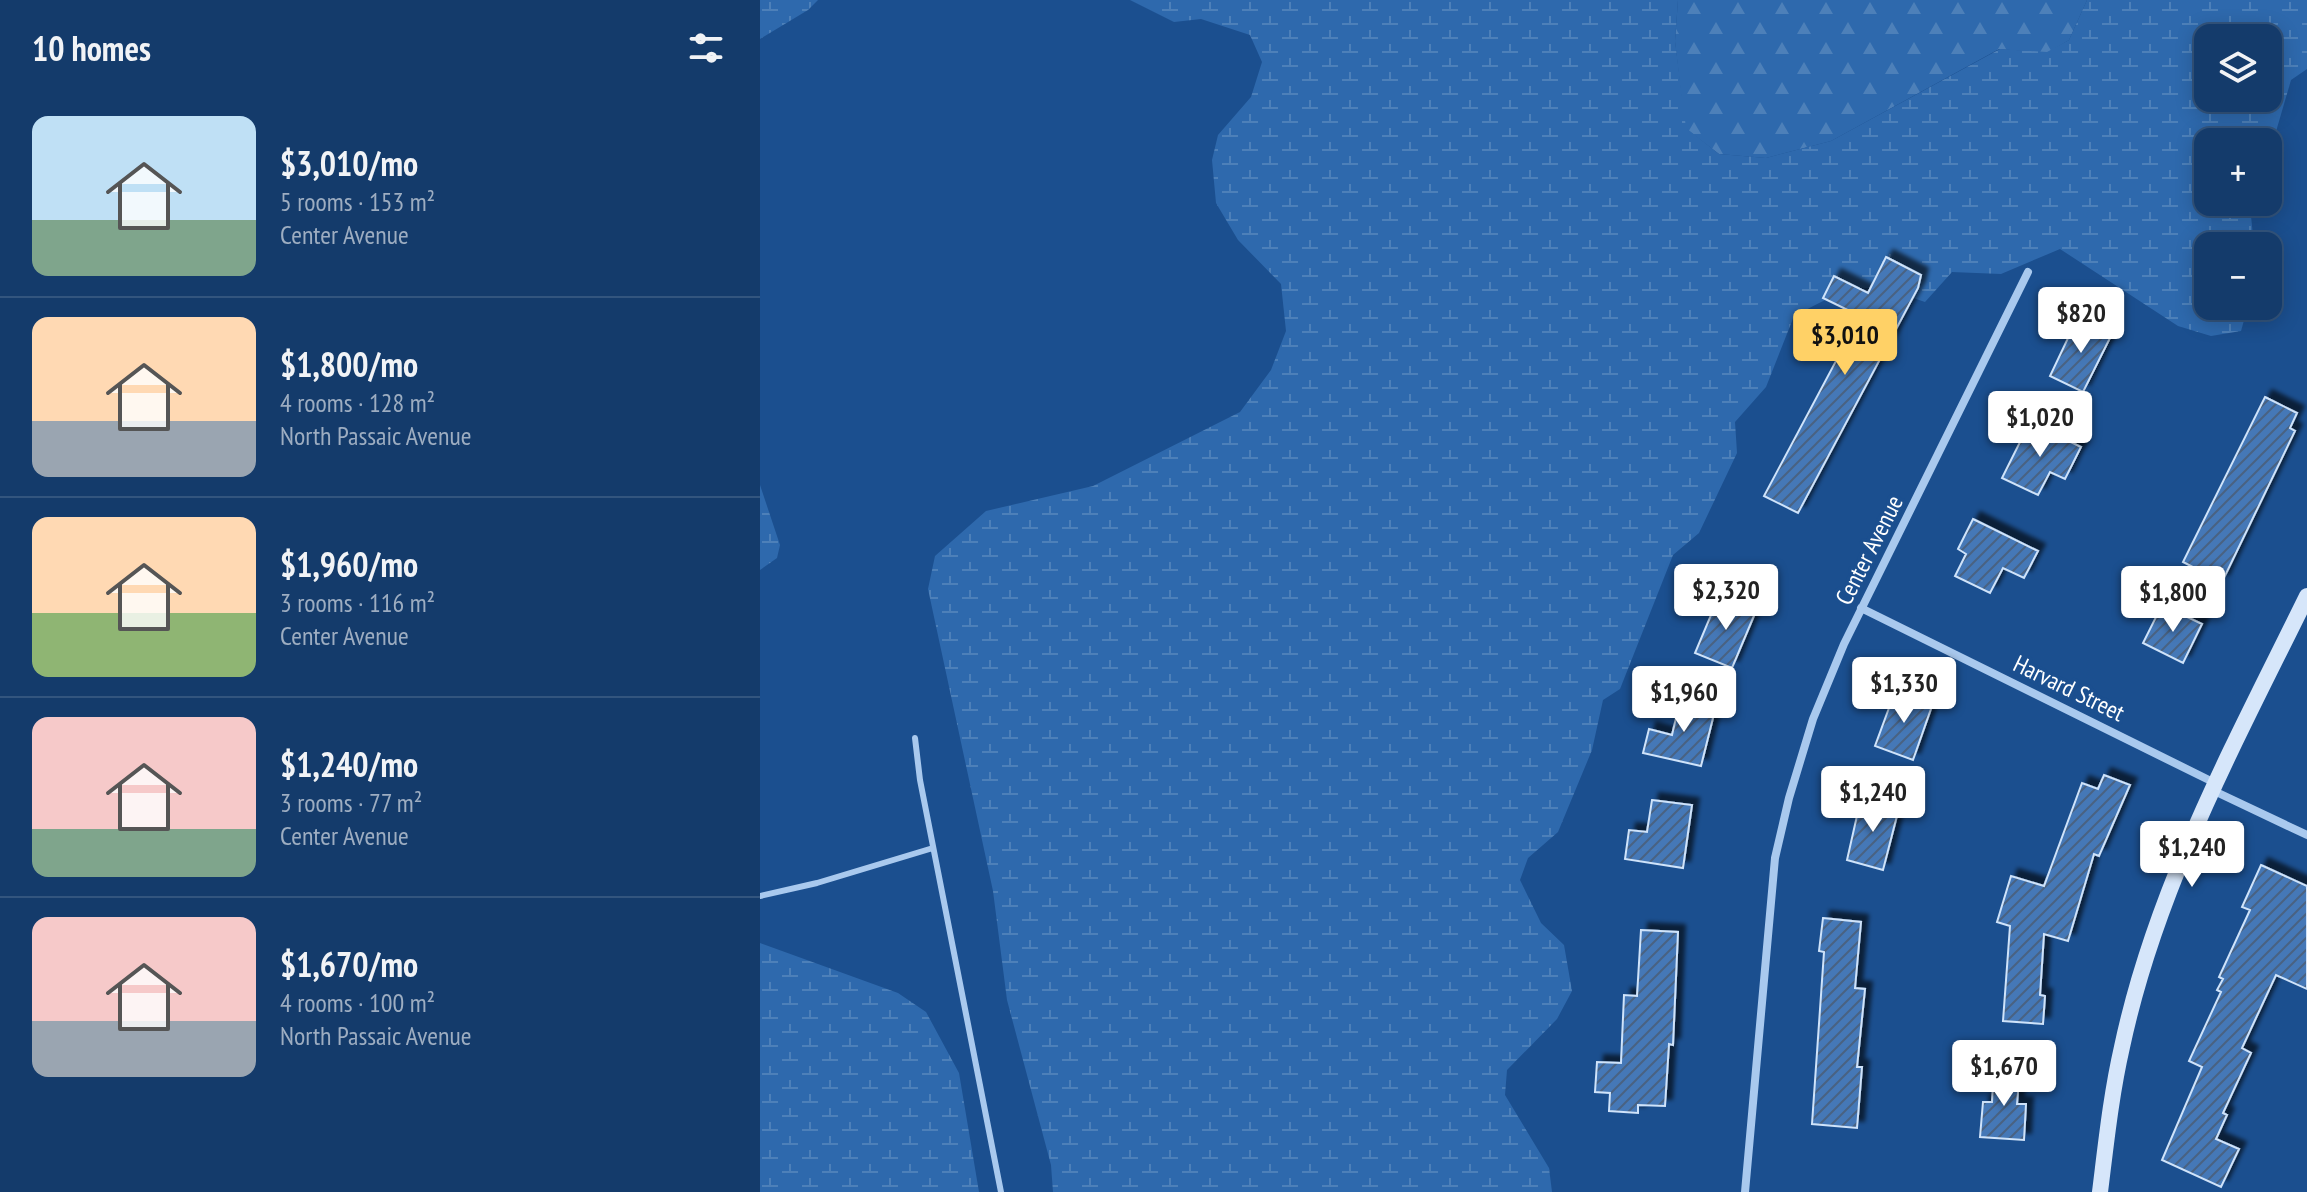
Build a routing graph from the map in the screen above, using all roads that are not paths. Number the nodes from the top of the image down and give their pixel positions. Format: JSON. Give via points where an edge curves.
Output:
{"nodes":[{"id":1,"x":2028,"y":272,"type":"dead end"},
{"id":2,"x":2307,"y":596,"type":"edge"},
{"id":3,"x":1861,"y":608,"type":"junction"},
{"id":4,"x":915,"y":738,"type":"dead end"},
{"id":5,"x":2214,"y":786,"type":"junction"},
{"id":6,"x":2307,"y":835,"type":"edge"},
{"id":7,"x":933,"y":848,"type":"junction"},
{"id":8,"x":760,"y":896,"type":"edge"},
{"id":9,"x":1001,"y":1192,"type":"edge"},
{"id":10,"x":1745,"y":1192,"type":"edge"},
{"id":11,"x":2100,"y":1192,"type":"edge"}],
"edges":[{"from":1,"to":3,"type":"street","name":"Center Avenue"},
{"from":2,"to":5,"type":"main road"},
{"from":3,"to":5,"type":"street","name":"Harvard Street"},
{"from":3,"to":10,"type":"street","name":"Center Avenue","via":[[1813,719],[1775,858]]},
{"from":4,"to":7,"type":"lane"},
{"from":5,"to":6,"type":"street","name":"Harvard Street"},
{"from":5,"to":11,"type":"main road","via":[[2152,939],[2126,1030]]},
{"from":7,"to":8,"type":"lane"},
{"from":7,"to":9,"type":"lane"}]}
